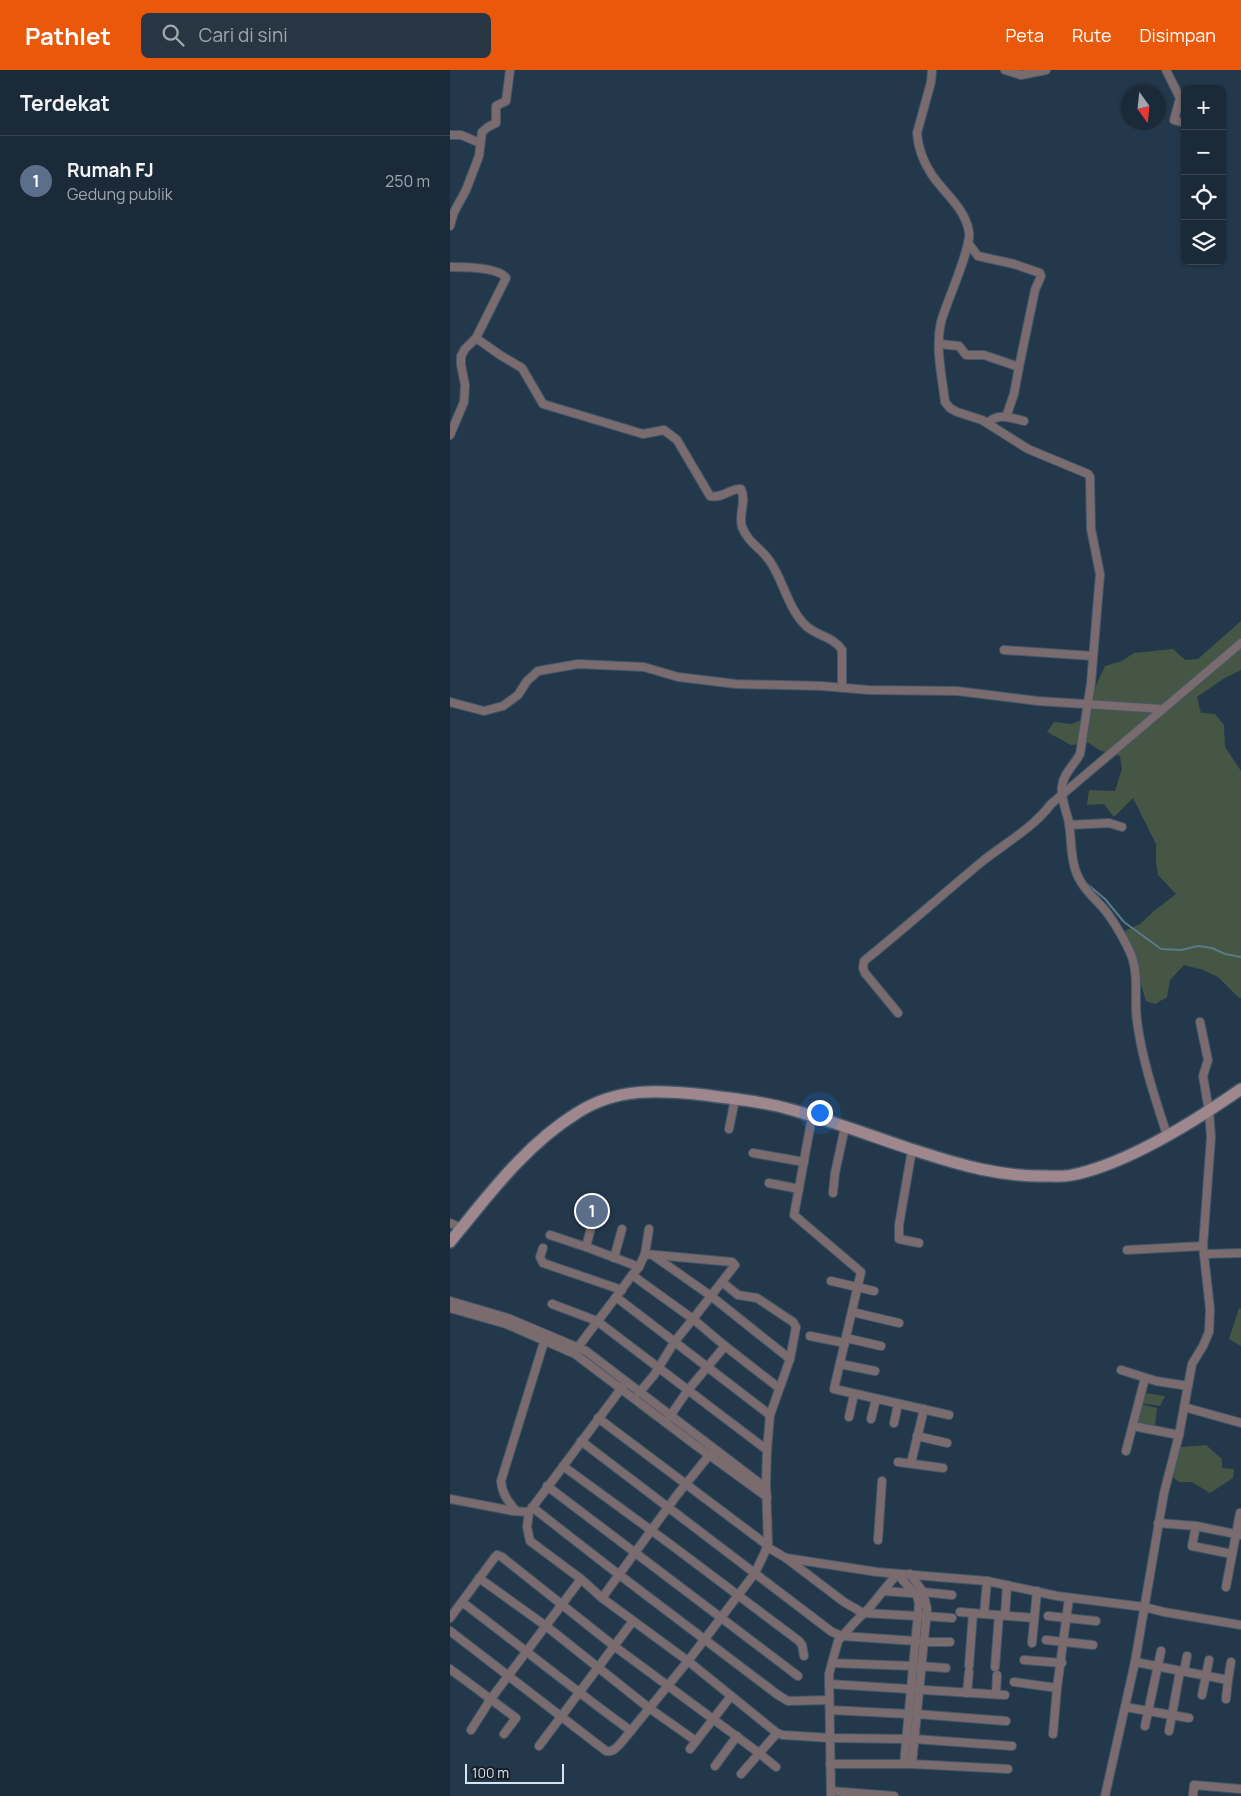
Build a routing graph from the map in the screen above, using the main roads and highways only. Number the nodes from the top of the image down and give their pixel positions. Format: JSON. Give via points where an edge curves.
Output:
{"nodes":[{"id":1,"x":1241,"y":1088,"type":"edge"},
{"id":2,"x":450,"y":1242,"type":"edge"}],
"edges":[{"from":1,"to":2,"type":"main road","via":[[1209,1111],[1113,1162],[1071,1175],[1016,1175],[956,1163],[787,1108],[735,1099],[645,1091],[612,1096],[577,1113],[516,1164]]}]}
